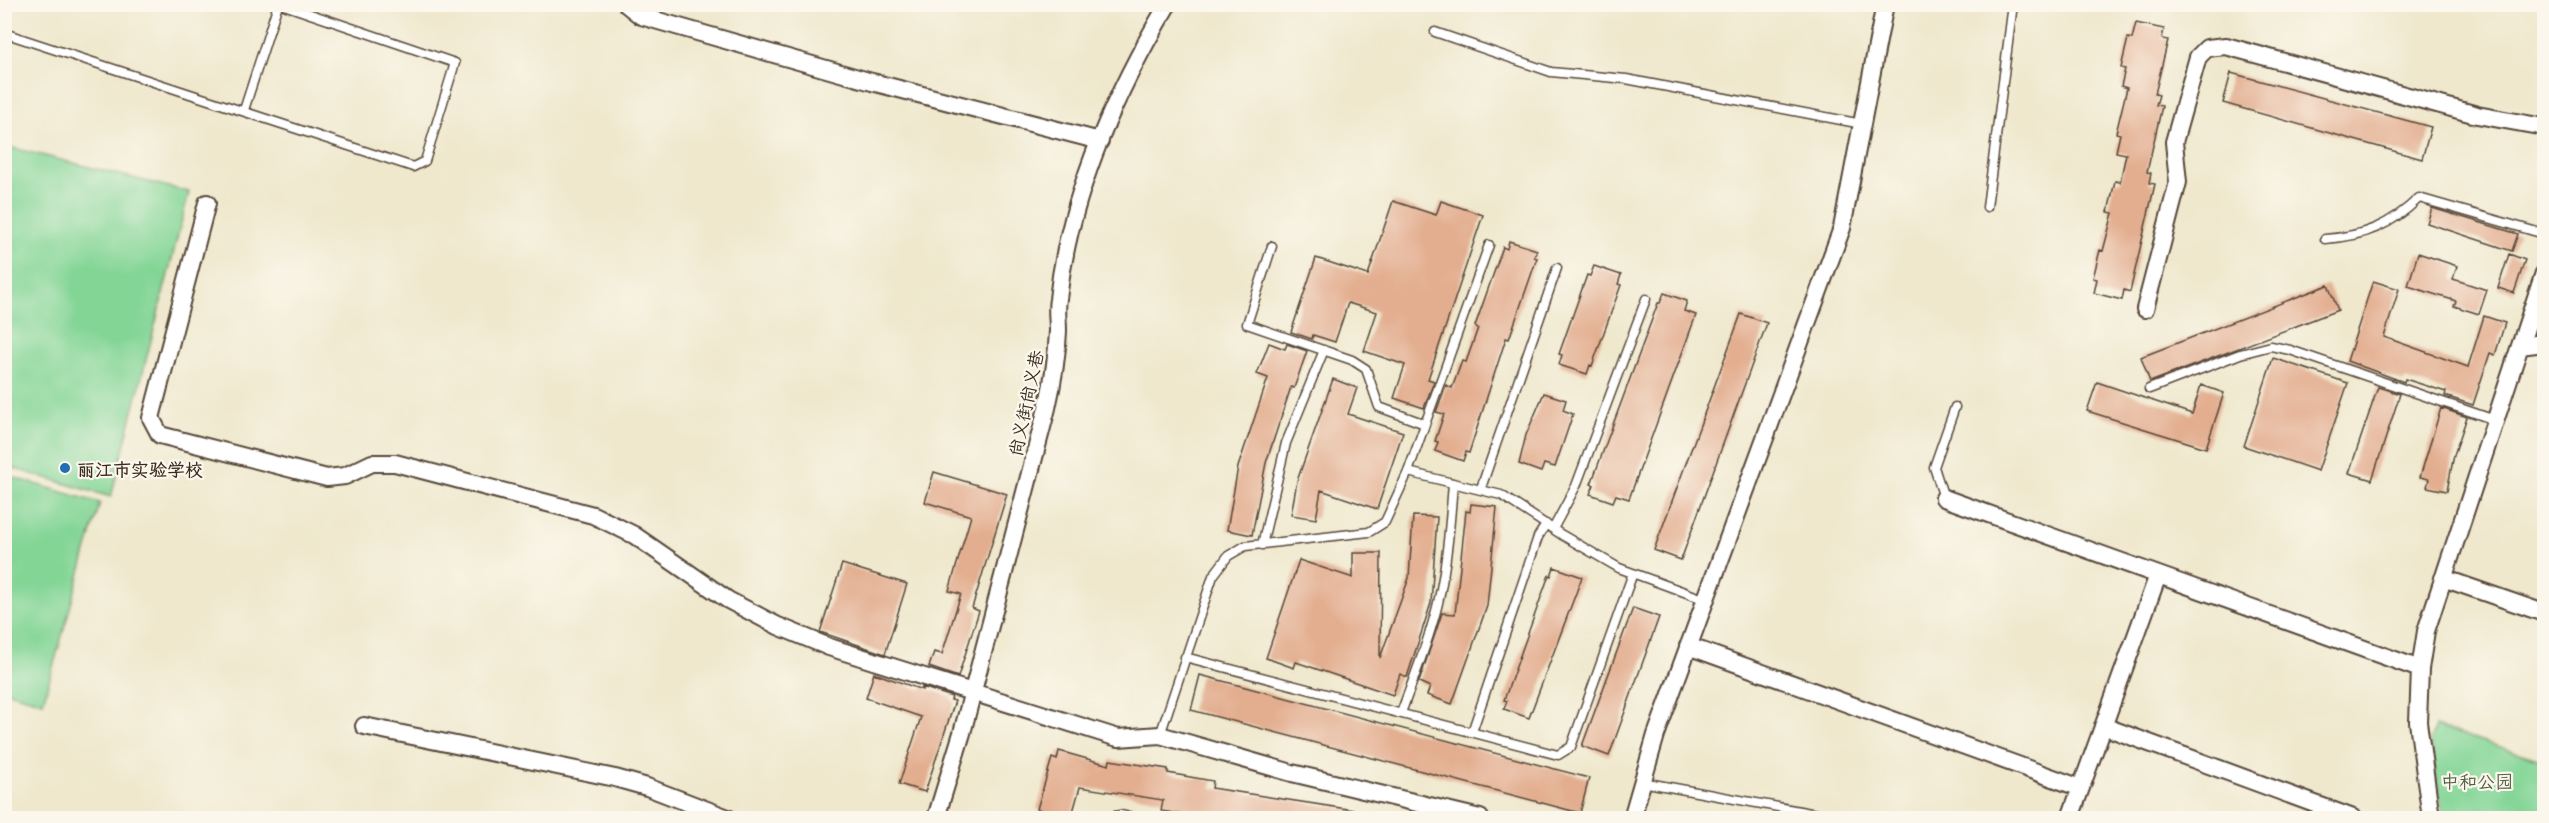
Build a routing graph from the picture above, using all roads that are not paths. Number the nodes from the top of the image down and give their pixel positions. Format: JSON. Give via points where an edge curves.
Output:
{"nodes":[{"id":1,"x":280,"y":4,"type":"edge"},
{"id":2,"x":626,"y":4,"type":"edge"},
{"id":3,"x":1168,"y":4,"type":"edge"},
{"id":4,"x":1885,"y":4,"type":"edge"},
{"id":5,"x":2013,"y":4,"type":"edge"},
{"id":6,"x":1435,"y":32,"type":"dead end"},
{"id":7,"x":4,"y":33,"type":"edge"},
{"id":8,"x":244,"y":110,"type":"junction"},
{"id":9,"x":1862,"y":124,"type":"junction"},
{"id":10,"x":2544,"y":127,"type":"edge"},
{"id":11,"x":1100,"y":141,"type":"junction"},
{"id":12,"x":207,"y":203,"type":"dead end"},
{"id":13,"x":1987,"y":207,"type":"dead end"},
{"id":14,"x":2544,"y":234,"type":"edge"},
{"id":15,"x":2325,"y":239,"type":"dead end"},
{"id":16,"x":1489,"y":245,"type":"dead end"},
{"id":17,"x":1272,"y":246,"type":"dead end"},
{"id":18,"x":1557,"y":268,"type":"dead end"},
{"id":19,"x":2544,"y":273,"type":"edge"},
{"id":20,"x":1646,"y":299,"type":"dead end"},
{"id":21,"x":2145,"y":309,"type":"dead end"},
{"id":22,"x":2544,"y":343,"type":"edge"},
{"id":23,"x":2520,"y":346,"type":"junction"},
{"id":24,"x":1324,"y":350,"type":"junction"},
{"id":25,"x":2149,"y":388,"type":"dead end"},
{"id":26,"x":1955,"y":407,"type":"dead end"},
{"id":27,"x":2495,"y":420,"type":"junction"},
{"id":28,"x":1425,"y":424,"type":"junction"},
{"id":29,"x":1408,"y":472,"type":"junction"},
{"id":30,"x":1454,"y":483,"type":"junction"},
{"id":31,"x":1481,"y":488,"type":"junction"},
{"id":32,"x":1944,"y":498,"type":"joint"},
{"id":33,"x":1550,"y":527,"type":"junction"},
{"id":34,"x":1262,"y":545,"type":"junction"},
{"id":35,"x":1633,"y":573,"type":"junction"},
{"id":36,"x":2158,"y":575,"type":"junction"},
{"id":37,"x":2443,"y":578,"type":"junction"},
{"id":38,"x":1706,"y":600,"type":"junction"},
{"id":39,"x":2544,"y":613,"type":"edge"},
{"id":40,"x":1688,"y":646,"type":"junction"},
{"id":41,"x":1185,"y":657,"type":"junction"},
{"id":42,"x":2420,"y":669,"type":"junction"},
{"id":43,"x":972,"y":694,"type":"junction"},
{"id":44,"x":1401,"y":713,"type":"junction"},
{"id":45,"x":364,"y":726,"type":"dead end"},
{"id":46,"x":2103,"y":726,"type":"junction"},
{"id":47,"x":1472,"y":732,"type":"junction"},
{"id":48,"x":1160,"y":735,"type":"junction"},
{"id":49,"x":1642,"y":782,"type":"junction"},
{"id":50,"x":2081,"y":788,"type":"junction"},
{"id":51,"x":728,"y":819,"type":"edge"},
{"id":52,"x":936,"y":819,"type":"edge"},
{"id":53,"x":1106,"y":819,"type":"edge"},
{"id":54,"x":1134,"y":819,"type":"edge"},
{"id":55,"x":1480,"y":819,"type":"edge"},
{"id":56,"x":1632,"y":819,"type":"edge"},
{"id":57,"x":1838,"y":819,"type":"edge"},
{"id":58,"x":2070,"y":819,"type":"edge"},
{"id":59,"x":2353,"y":819,"type":"edge"},
{"id":60,"x":2431,"y":819,"type":"edge"}],
"edges":[{"from":1,"to":8,"type":"lane"},
{"from":1,"to":8,"type":"lane","via":[[455,63],[426,161],[412,167]]},
{"from":2,"to":11,"type":"street","via":[[641,16]]},
{"from":3,"to":11,"type":"street","name":"尚义街尚义巷","via":[[1130,73]]},
{"from":4,"to":9,"type":"street"},
{"from":5,"to":13,"type":"lane"},
{"from":6,"to":9,"type":"lane","via":[[1551,72],[1626,79]]},
{"from":7,"to":8,"type":"lane"},
{"from":9,"to":38,"type":"street","via":[[1842,228]]},
{"from":10,"to":21,"type":"street","via":[[2477,115],[2226,46],[2207,48],[2198,57],[2174,142],[2178,182]]},
{"from":11,"to":43,"type":"street","name":"尚义街尚义巷","via":[[1072,226],[1057,300],[1053,383]]},
{"from":12,"to":43,"type":"street","via":[[151,418],[160,435],[327,478],[345,476],[372,463],[395,463],[594,515],[634,535],[728,600],[778,626]]},
{"from":14,"to":15,"type":"lane","via":[[2419,198],[2370,231],[2354,237]]},
{"from":16,"to":28,"type":"lane"},
{"from":17,"to":24,"type":"lane","via":[[1247,324]]},
{"from":18,"to":31,"type":"lane"},
{"from":19,"to":23,"type":"street"},
{"from":20,"to":33,"type":"lane","via":[[1576,486]]},
{"from":22,"to":23,"type":"street"},
{"from":23,"to":27,"type":"street"},
{"from":24,"to":28,"type":"lane","via":[[1366,369],[1379,407]]},
{"from":24,"to":34,"type":"lane","via":[[1286,443]]},
{"from":25,"to":27,"type":"lane","via":[[2271,346]]},
{"from":26,"to":32,"type":"lane","via":[[1934,467]]},
{"from":27,"to":37,"type":"street"},
{"from":28,"to":29,"type":"lane"},
{"from":29,"to":30,"type":"lane"},
{"from":29,"to":34,"type":"lane","via":[[1385,522],[1369,532]]},
{"from":30,"to":31,"type":"lane"},
{"from":30,"to":44,"type":"lane","via":[[1438,602]]},
{"from":31,"to":33,"type":"lane","via":[[1501,495]]},
{"from":32,"to":36,"type":"street"},
{"from":33,"to":35,"type":"lane"},
{"from":33,"to":47,"type":"lane","via":[[1538,537]]},
{"from":34,"to":41,"type":"lane","via":[[1236,550],[1221,561]]},
{"from":35,"to":38,"type":"lane"},
{"from":35,"to":47,"type":"lane","via":[[1571,747],[1558,755]]},
{"from":36,"to":42,"type":"street"},
{"from":36,"to":46,"type":"street"},
{"from":37,"to":39,"type":"street"},
{"from":37,"to":42,"type":"street","via":[[2426,632]]},
{"from":38,"to":40,"type":"street"},
{"from":40,"to":49,"type":"street"},
{"from":40,"to":50,"type":"street"},
{"from":41,"to":44,"type":"lane"},
{"from":41,"to":48,"type":"lane"},
{"from":42,"to":60,"type":"street","via":[[2418,722]]},
{"from":43,"to":48,"type":"street","via":[[1118,738]]},
{"from":43,"to":52,"type":"street","name":"尚义街尚义巷"},
{"from":44,"to":47,"type":"lane"},
{"from":45,"to":51,"type":"street","via":[[615,778]]},
{"from":46,"to":50,"type":"street"},
{"from":46,"to":59,"type":"street"},
{"from":48,"to":55,"type":"street","via":[[1292,774]]},
{"from":49,"to":56,"type":"street"},
{"from":49,"to":57,"type":"lane"},
{"from":50,"to":58,"type":"street"},
{"from":53,"to":54,"type":"lane","via":[[1120,815]]}]}
